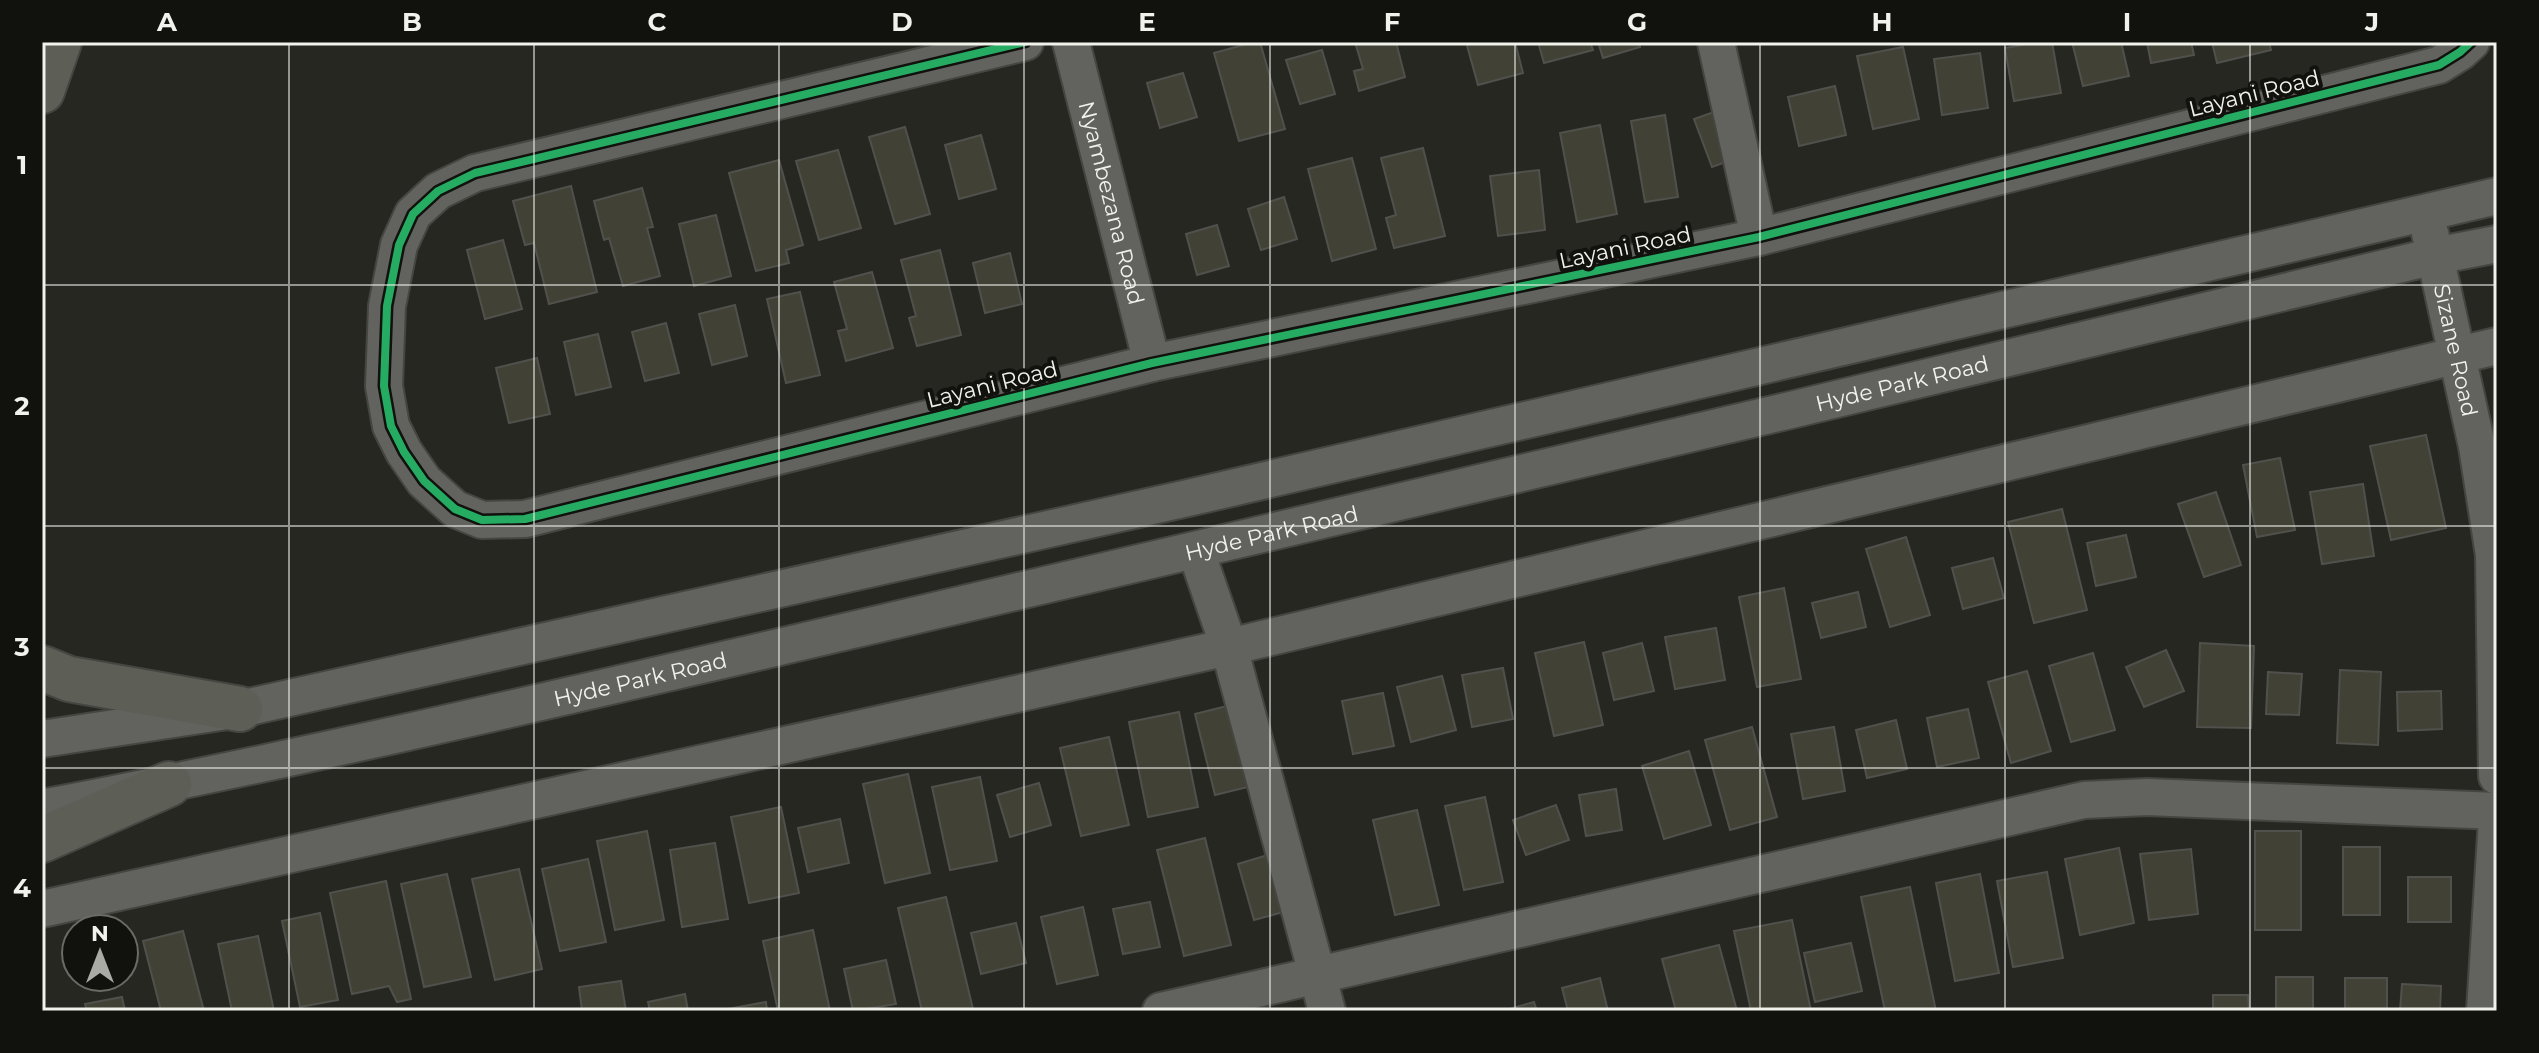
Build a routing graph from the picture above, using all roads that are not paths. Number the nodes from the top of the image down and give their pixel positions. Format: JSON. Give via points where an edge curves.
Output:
{"nodes":[{"id":1,"x":59,"y":42,"type":"edge"},
{"id":2,"x":1025,"y":42,"type":"edge"},
{"id":3,"x":1071,"y":42,"type":"edge"},
{"id":4,"x":1716,"y":42,"type":"edge"},
{"id":5,"x":2471,"y":42,"type":"edge"},
{"id":6,"x":42,"y":91,"type":"edge"},
{"id":7,"x":2497,"y":196,"type":"edge"},
{"id":8,"x":2425,"y":212,"type":"junction"},
{"id":9,"x":1759,"y":237,"type":"junction"},
{"id":10,"x":2497,"y":244,"type":"edge"},
{"id":11,"x":2435,"y":256,"type":"junction"},
{"id":12,"x":2497,"y":346,"type":"edge"},
{"id":13,"x":2456,"y":355,"type":"junction"},
{"id":14,"x":1152,"y":363,"type":"junction"},
{"id":15,"x":1196,"y":551,"type":"junction"},
{"id":16,"x":1229,"y":647,"type":"junction"},
{"id":17,"x":42,"y":668,"type":"edge"},
{"id":18,"x":240,"y":709,"type":"junction"},
{"id":19,"x":42,"y":739,"type":"edge"},
{"id":20,"x":2497,"y":776,"type":"edge"},
{"id":21,"x":169,"y":784,"type":"junction"},
{"id":22,"x":42,"y":808,"type":"edge"},
{"id":23,"x":2497,"y":811,"type":"edge"},
{"id":24,"x":2497,"y":819,"type":"edge"},
{"id":25,"x":42,"y":840,"type":"edge"},
{"id":26,"x":42,"y":909,"type":"edge"},
{"id":27,"x":1318,"y":974,"type":"junction"},
{"id":28,"x":1161,"y":1011,"type":"edge"},
{"id":29,"x":1327,"y":1011,"type":"edge"},
{"id":30,"x":2485,"y":1011,"type":"edge"}],
"edges":[{"from":1,"to":6,"type":"main road"},
{"from":2,"to":14,"type":"street","name":"Layani Road","via":[[475,173],[438,191],[413,214],[399,245],[386,319],[384,386],[391,426],[424,481],[455,509],[482,520],[525,519]]},
{"from":3,"to":14,"type":"street","name":"Nyambezana Road"},
{"from":4,"to":9,"type":"street"},
{"from":5,"to":9,"type":"street","name":"Layani Road","via":[[2439,65]]},
{"from":7,"to":8,"type":"street"},
{"from":8,"to":11,"type":"street","name":"Sizane Road"},
{"from":8,"to":18,"type":"street","via":[[1188,498]]},
{"from":9,"to":14,"type":"street","name":"Layani Road"},
{"from":10,"to":11,"type":"street","name":"Hyde Park Road"},
{"from":11,"to":13,"type":"street","name":"Sizane Road"},
{"from":11,"to":15,"type":"street","name":"Hyde Park Road"},
{"from":12,"to":13,"type":"street"},
{"from":13,"to":16,"type":"street"},
{"from":13,"to":20,"type":"street","name":"Sizane Road","via":[[2494,555]]},
{"from":15,"to":16,"type":"street"},
{"from":15,"to":21,"type":"street","name":"Hyde Park Road"},
{"from":16,"to":26,"type":"street"},
{"from":16,"to":27,"type":"street"},
{"from":17,"to":18,"type":"main road","via":[[69,679]]},
{"from":18,"to":19,"type":"street"},
{"from":21,"to":22,"type":"street","name":"Hyde Park Road"},
{"from":21,"to":25,"type":"main road"},
{"from":23,"to":27,"type":"street","via":[[2147,797],[2084,800]]},
{"from":24,"to":30,"type":"street"},
{"from":27,"to":28,"type":"street"},
{"from":27,"to":29,"type":"street"}]}
